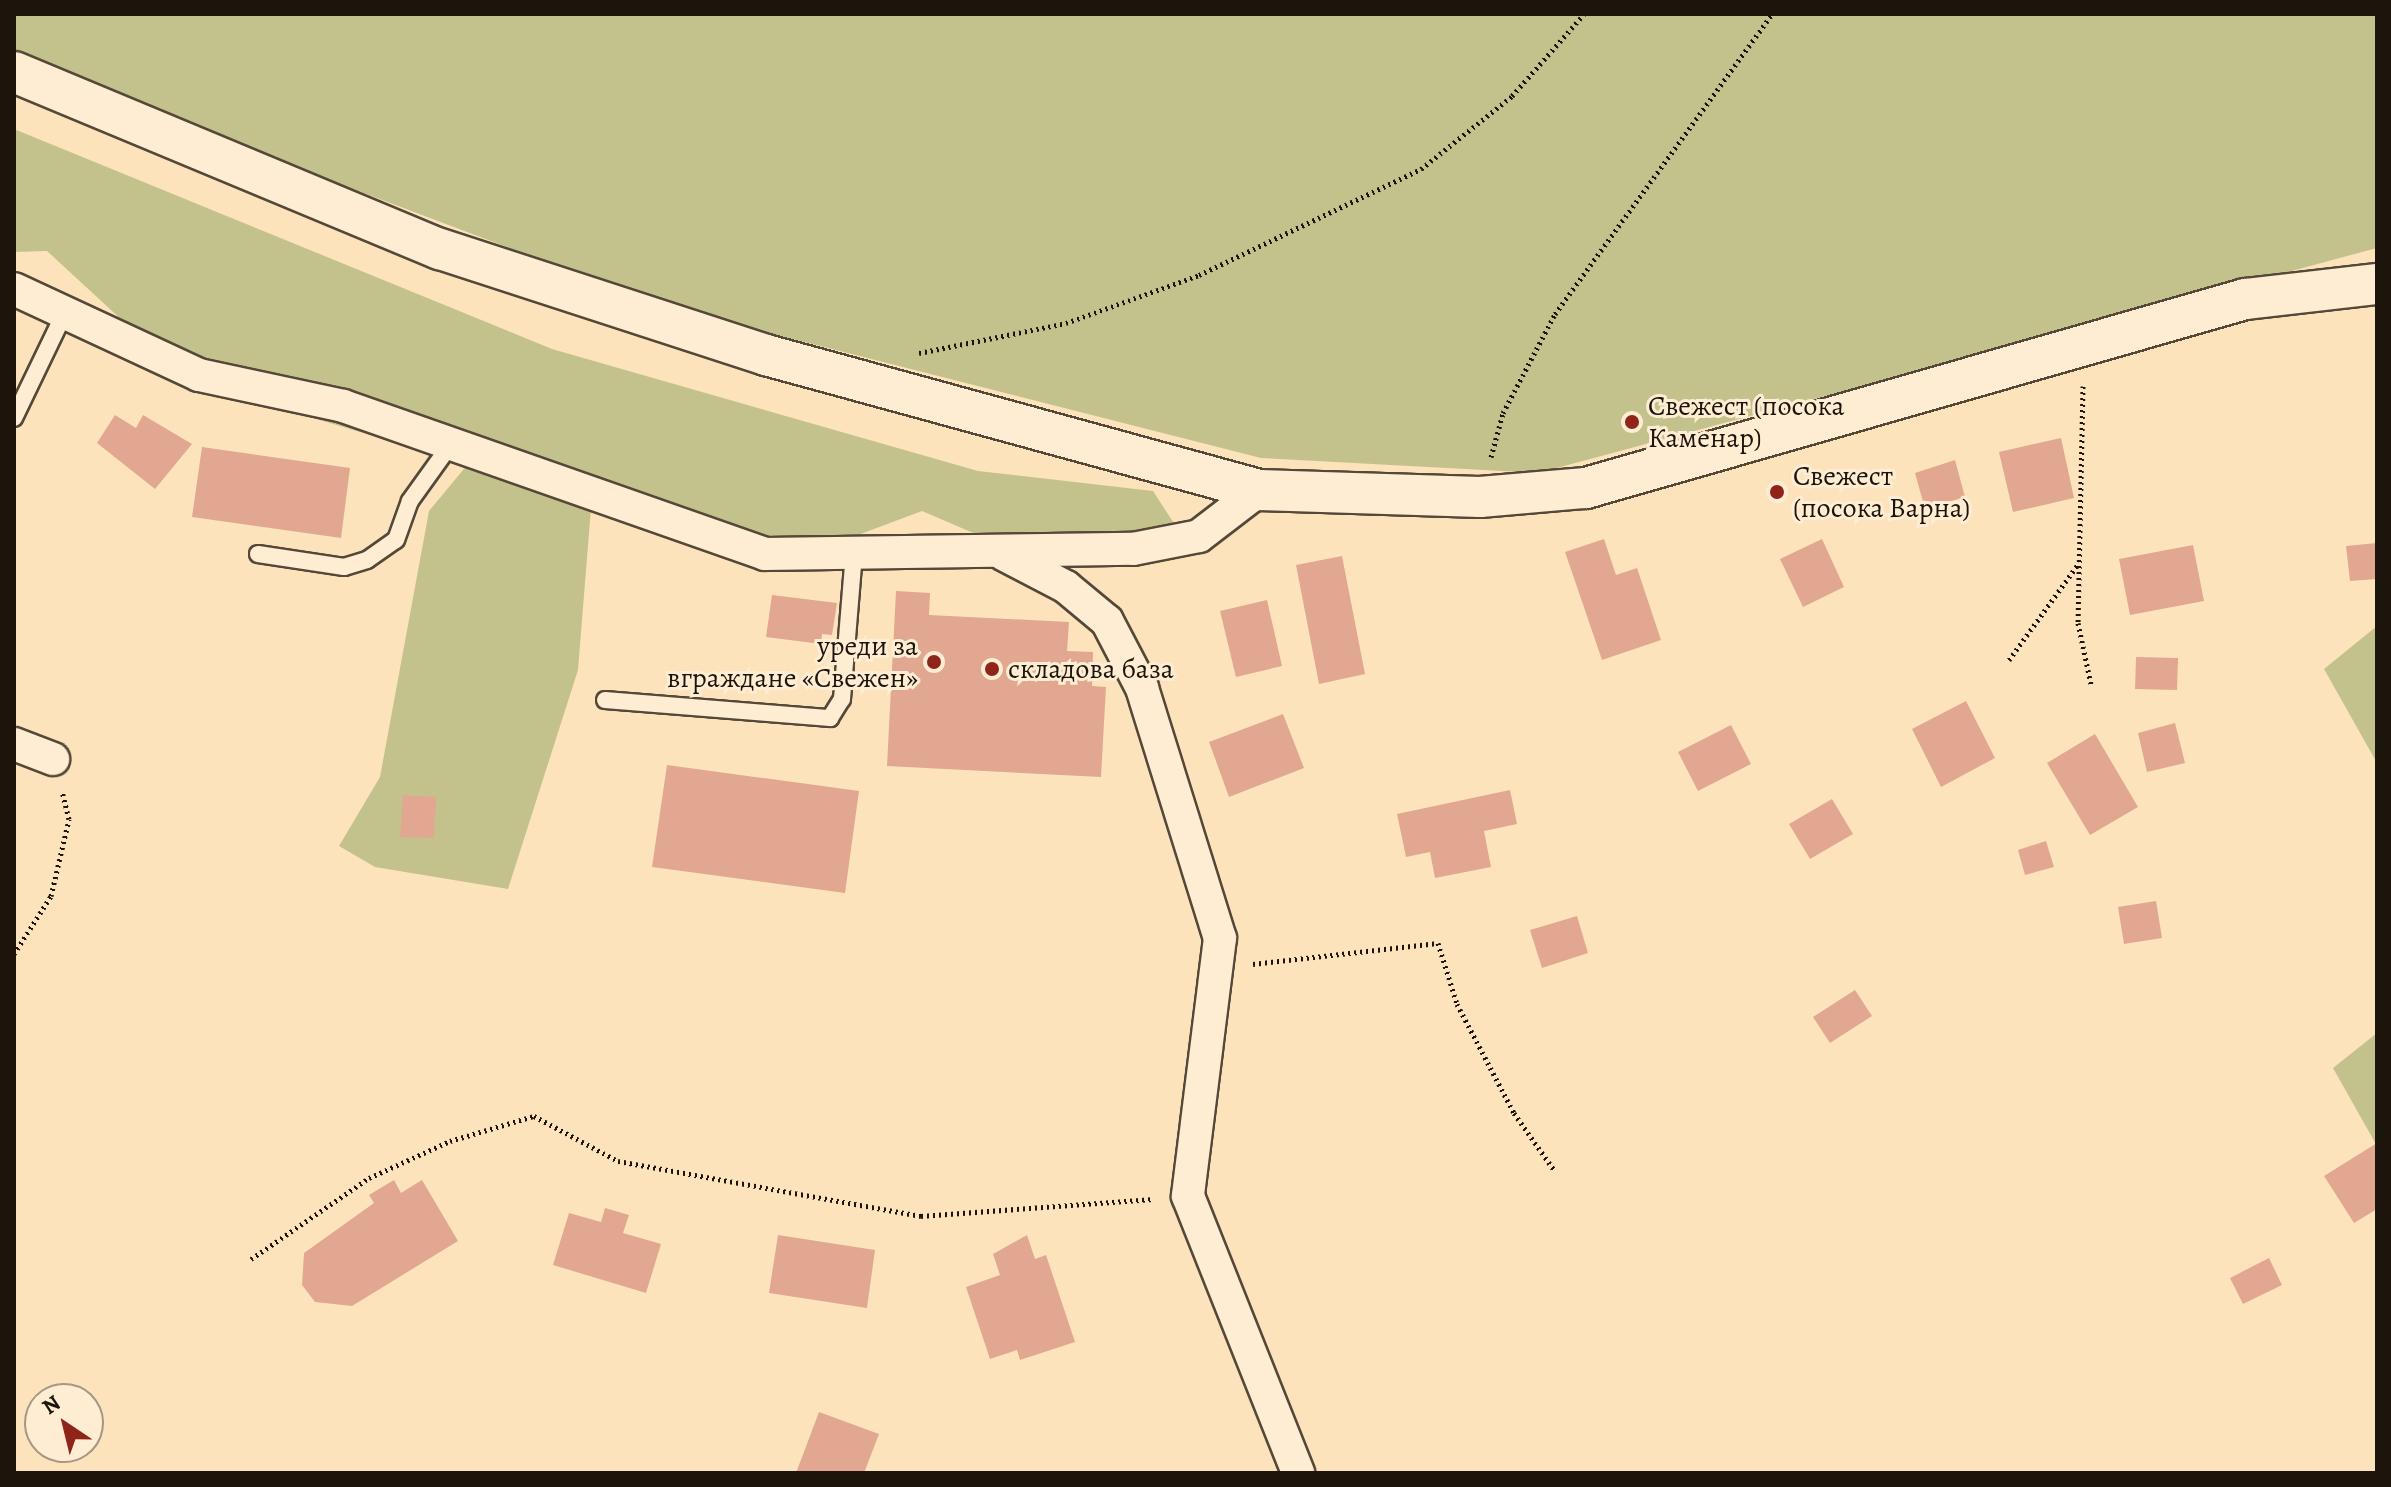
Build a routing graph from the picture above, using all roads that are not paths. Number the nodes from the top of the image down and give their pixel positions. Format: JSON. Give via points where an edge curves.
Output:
{"nodes":[{"id":1,"x":14,"y":72,"type":"edge"},
{"id":2,"x":2377,"y":284,"type":"edge"},
{"id":3,"x":14,"y":289,"type":"edge"},
{"id":4,"x":66,"y":310,"type":"junction"},
{"id":5,"x":14,"y":418,"type":"edge"},
{"id":6,"x":451,"y":444,"type":"junction"},
{"id":7,"x":1259,"y":490,"type":"junction"},
{"id":8,"x":996,"y":551,"type":"junction"},
{"id":9,"x":854,"y":553,"type":"junction"},
{"id":10,"x":258,"y":554,"type":"dead end"},
{"id":11,"x":605,"y":700,"type":"dead end"},
{"id":12,"x":14,"y":744,"type":"edge"},
{"id":13,"x":53,"y":759,"type":"road end"},
{"id":14,"x":1298,"y":1473,"type":"edge"}],
"edges":[{"from":1,"to":7,"type":"street","via":[[440,249],[766,355]]},
{"from":2,"to":7,"type":"street","via":[[2245,299],[2084,342],[1716,456],[1586,488],[1480,497]]},
{"from":3,"to":4,"type":"street"},
{"from":4,"to":5,"type":"lane"},
{"from":4,"to":6,"type":"street","via":[[199,375],[343,406]]},
{"from":6,"to":9,"type":"street","via":[[765,554]]},
{"from":6,"to":10,"type":"lane","via":[[410,501],[396,540],[367,560],[344,567]]},
{"from":7,"to":8,"type":"street","via":[[1199,536],[1133,549]]},
{"from":8,"to":9,"type":"street"},
{"from":8,"to":14,"type":"street","via":[[1066,587],[1107,621],[1142,688],[1220,938],[1188,1196]]},
{"from":9,"to":11,"type":"lane","via":[[842,699],[830,718]]},
{"from":12,"to":13,"type":"street"}]}
